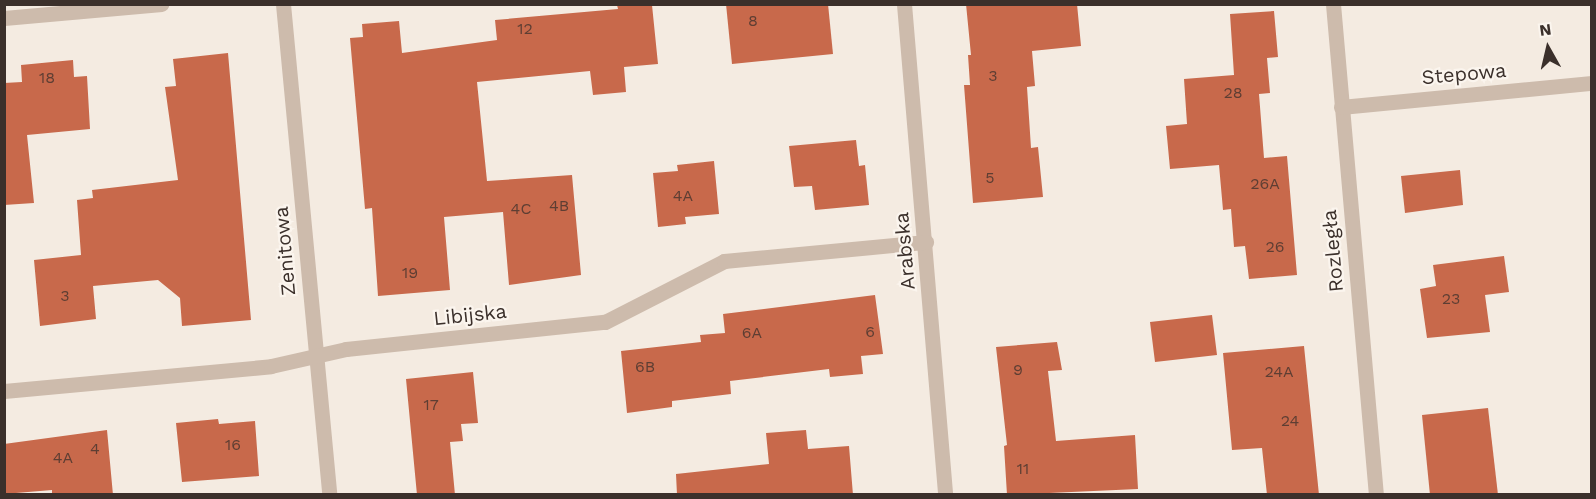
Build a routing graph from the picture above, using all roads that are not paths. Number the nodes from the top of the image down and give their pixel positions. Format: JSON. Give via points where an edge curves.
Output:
{"nodes":[{"id":1,"x":161,"y":4,"type":"edge"},
{"id":2,"x":283,"y":4,"type":"edge"},
{"id":3,"x":904,"y":4,"type":"edge"},
{"id":4,"x":1333,"y":4,"type":"edge"},
{"id":5,"x":4,"y":18,"type":"edge"},
{"id":6,"x":1592,"y":83,"type":"edge"},
{"id":7,"x":1341,"y":107,"type":"junction"},
{"id":8,"x":926,"y":242,"type":"junction"},
{"id":9,"x":316,"y":355,"type":"junction"},
{"id":10,"x":4,"y":391,"type":"edge"},
{"id":11,"x":329,"y":495,"type":"edge"},
{"id":12,"x":945,"y":495,"type":"edge"},
{"id":13,"x":1376,"y":495,"type":"edge"}],
"edges":[{"from":1,"to":5,"type":"street"},
{"from":2,"to":9,"type":"street","name":"Zenitowa"},
{"from":3,"to":8,"type":"street","name":"Arabska"},
{"from":4,"to":7,"type":"street","name":"Rozległa"},
{"from":6,"to":7,"type":"street","name":"Stepowa"},
{"from":7,"to":13,"type":"street","name":"Rozległa"},
{"from":8,"to":9,"type":"street","name":"Libijska","via":[[724,261],[605,322]]},
{"from":8,"to":12,"type":"street","name":"Arabska"},
{"from":9,"to":10,"type":"street","name":"Libijska","via":[[271,366]]},
{"from":9,"to":11,"type":"street","name":"Zenitowa"}]}
